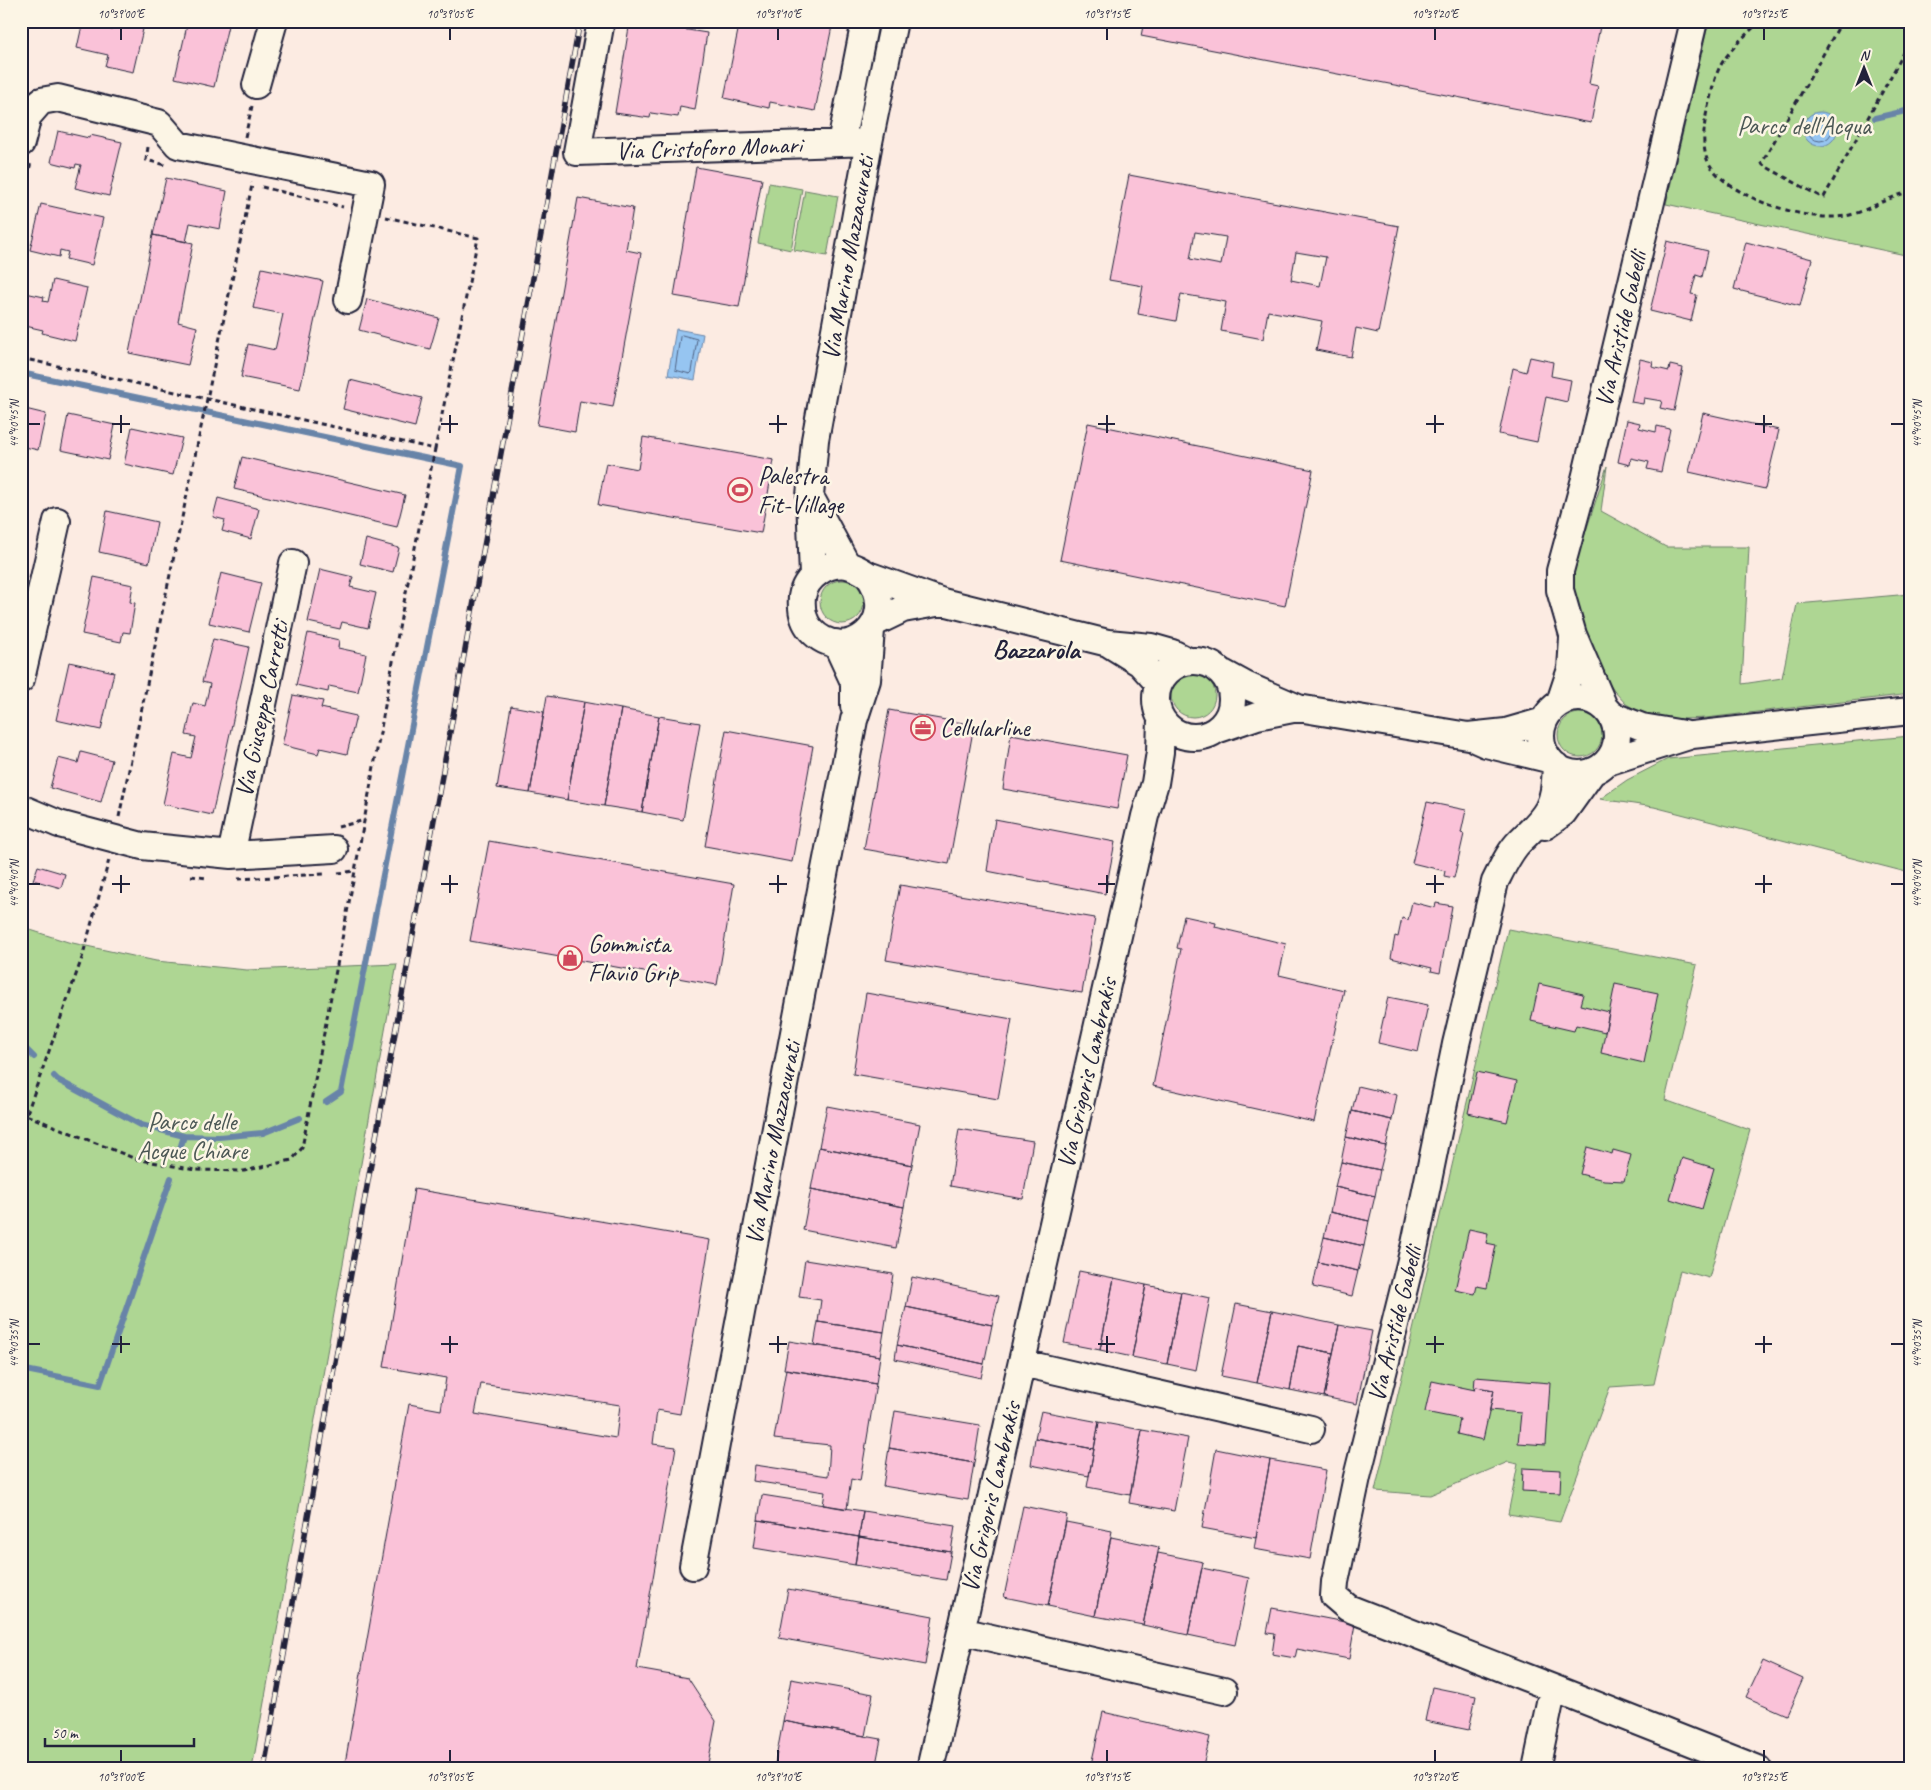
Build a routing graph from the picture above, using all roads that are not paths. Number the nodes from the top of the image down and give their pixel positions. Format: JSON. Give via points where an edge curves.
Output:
{"nodes":[{"id":1,"x":274,"y":21,"type":"edge"},
{"id":2,"x":601,"y":21,"type":"edge"},
{"id":3,"x":866,"y":21,"type":"edge"},
{"id":4,"x":894,"y":21,"type":"edge"},
{"id":5,"x":1694,"y":21,"type":"edge"},
{"id":6,"x":256,"y":85,"type":"road end"},
{"id":7,"x":869,"y":142,"type":"junction"},
{"id":8,"x":841,"y":143,"type":"junction"},
{"id":9,"x":26,"y":151,"type":"edge"},
{"id":10,"x":348,"y":300,"type":"dead end"},
{"id":11,"x":810,"y":496,"type":"junction"},
{"id":12,"x":57,"y":521,"type":"dead end"},
{"id":13,"x":293,"y":563,"type":"dead end"},
{"id":14,"x":858,"y":570,"type":"junction"},
{"id":15,"x":813,"y":576,"type":"junction"},
{"id":16,"x":942,"y":602,"type":"junction"},
{"id":17,"x":874,"y":626,"type":"junction"},
{"id":18,"x":1573,"y":635,"type":"junction"},
{"id":19,"x":836,"y":643,"type":"junction"},
{"id":20,"x":1108,"y":643,"type":"junction"},
{"id":21,"x":1188,"y":661,"type":"junction"},
{"id":22,"x":1223,"y":673,"type":"junction"},
{"id":23,"x":21,"y":679,"type":"edge"},
{"id":24,"x":1159,"y":684,"type":"junction"},
{"id":25,"x":1298,"y":708,"type":"junction"},
{"id":26,"x":1608,"y":711,"type":"junction"},
{"id":27,"x":1910,"y":711,"type":"edge"},
{"id":28,"x":1552,"y":712,"type":"junction"},
{"id":29,"x":1161,"y":719,"type":"junction"},
{"id":30,"x":854,"y":720,"type":"junction"},
{"id":31,"x":1220,"y":729,"type":"junction"},
{"id":32,"x":1692,"y":734,"type":"junction"},
{"id":33,"x":1468,"y":736,"type":"junction"},
{"id":34,"x":1191,"y":738,"type":"junction"},
{"id":35,"x":1552,"y":763,"type":"junction"},
{"id":36,"x":1600,"y":767,"type":"junction"},
{"id":37,"x":1155,"y":783,"type":"junction"},
{"id":38,"x":21,"y":808,"type":"edge"},
{"id":39,"x":1533,"y":830,"type":"junction"},
{"id":40,"x":334,"y":838,"type":"road end"},
{"id":41,"x":231,"y":855,"type":"junction"},
{"id":42,"x":1022,"y":1363,"type":"junction"},
{"id":43,"x":1311,"y":1429,"type":"dead end"},
{"id":44,"x":693,"y":1566,"type":"dead end"},
{"id":45,"x":961,"y":1632,"type":"junction"},
{"id":46,"x":1553,"y":1688,"type":"junction"},
{"id":47,"x":1224,"y":1691,"type":"dead end"},
{"id":48,"x":930,"y":1769,"type":"edge"},
{"id":49,"x":1536,"y":1769,"type":"edge"},
{"id":50,"x":1758,"y":1769,"type":"edge"}],
"edges":[{"from":1,"to":6,"type":"street"},
{"from":2,"to":8,"type":"street","name":"Via Cristoforo Monari","via":[[577,152]]},
{"from":3,"to":8,"type":"street"},
{"from":4,"to":7,"type":"street","name":"Via Marino Mazzacurati"},
{"from":5,"to":18,"type":"street","name":"Via Aristide Gabelli","via":[[1585,479],[1560,571],[1560,590]]},
{"from":7,"to":8,"type":"street","name":"Via Cristoforo Monari"},
{"from":7,"to":11,"type":"street","name":"Via Marino Mazzacurati","via":[[815,440]]},
{"from":9,"to":10,"type":"street","via":[[28,116],[41,101],[58,98],[159,123],[178,145],[241,170],[371,184]]},
{"from":11,"to":14,"type":"street","name":"Via Marino Mazzacurati"},
{"from":11,"to":15,"type":"street","name":"Via Marino Mazzacurati"},
{"from":12,"to":23,"type":"street"},
{"from":13,"to":41,"type":"street","name":"Via Giuseppe Carretti"},
{"from":14,"to":15,"type":"street","via":[[835,565]]},
{"from":14,"to":16,"type":"street"},
{"from":14,"to":17,"type":"street","name":"Via Marino Mazzacurati","via":[[876,585],[880,597],[880,610]]},
{"from":15,"to":19,"type":"street","name":"Via Marino Mazzacurati","via":[[803,594],[803,615],[815,634]]},
{"from":16,"to":17,"type":"street","via":[[903,609]]},
{"from":16,"to":20,"type":"street"},
{"from":17,"to":19,"type":"street","via":[[861,638],[849,643]]},
{"from":17,"to":30,"type":"street","name":"Via Marino Mazzacurati","via":[[867,680]]},
{"from":18,"to":26,"type":"street","name":"Via Aristide Gabelli"},
{"from":18,"to":28,"type":"street","name":"Via Aristide Gabelli","via":[[1571,669]]},
{"from":19,"to":30,"type":"street","name":"Via Marino Mazzacurati","via":[[854,682]]},
{"from":20,"to":21,"type":"street","via":[[1151,647]]},
{"from":20,"to":24,"type":"street","via":[[1140,663]]},
{"from":21,"to":22,"type":"street","via":[[1207,663]]},
{"from":21,"to":24,"type":"street","via":[[1176,666]]},
{"from":22,"to":25,"type":"street"},
{"from":22,"to":31,"type":"street","via":[[1233,696],[1228,719]]},
{"from":24,"to":29,"type":"street","via":[[1156,696]]},
{"from":25,"to":31,"type":"street","via":[[1257,716]]},
{"from":25,"to":33,"type":"street"},
{"from":26,"to":28,"type":"street","via":[[1594,701],[1571,698]]},
{"from":26,"to":32,"type":"street","via":[[1642,727]]},
{"from":26,"to":36,"type":"street","via":[[1616,727],[1617,740],[1614,752]]},
{"from":27,"to":32,"type":"street"},
{"from":28,"to":33,"type":"street","via":[[1506,732]]},
{"from":28,"to":35,"type":"street","via":[[1541,740]]},
{"from":29,"to":34,"type":"street","via":[[1174,732]]},
{"from":29,"to":37,"type":"street","name":"Via Grigoris Lambrakis"},
{"from":30,"to":44,"type":"street","name":"Via Marino Mazzacurati"},
{"from":31,"to":34,"type":"street"},
{"from":32,"to":36,"type":"street"},
{"from":33,"to":35,"type":"street"},
{"from":34,"to":37,"type":"street","name":"Via Grigoris Lambrakis"},
{"from":35,"to":36,"type":"street","via":[[1568,772],[1581,774]]},
{"from":35,"to":39,"type":"street","name":"Via Aristide Gabelli","via":[[1552,800]]},
{"from":36,"to":39,"type":"street","name":"Via Aristide Gabelli","via":[[1563,814]]},
{"from":37,"to":42,"type":"street","name":"Via Grigoris Lambrakis"},
{"from":38,"to":41,"type":"street","via":[[59,824],[118,824],[142,846]]},
{"from":39,"to":46,"type":"street","name":"Via Aristide Gabelli","via":[[1519,842],[1495,882],[1456,1044],[1415,1244],[1357,1477],[1334,1596],[1348,1608]]},
{"from":40,"to":41,"type":"street"},
{"from":42,"to":43,"type":"street"},
{"from":42,"to":45,"type":"street","name":"Via Grigoris Lambrakis"},
{"from":45,"to":47,"type":"street"},
{"from":45,"to":48,"type":"street","name":"Via Grigoris Lambrakis"},
{"from":46,"to":49,"type":"street"},
{"from":46,"to":50,"type":"street","name":"Via Aristide Gabelli"}]}
